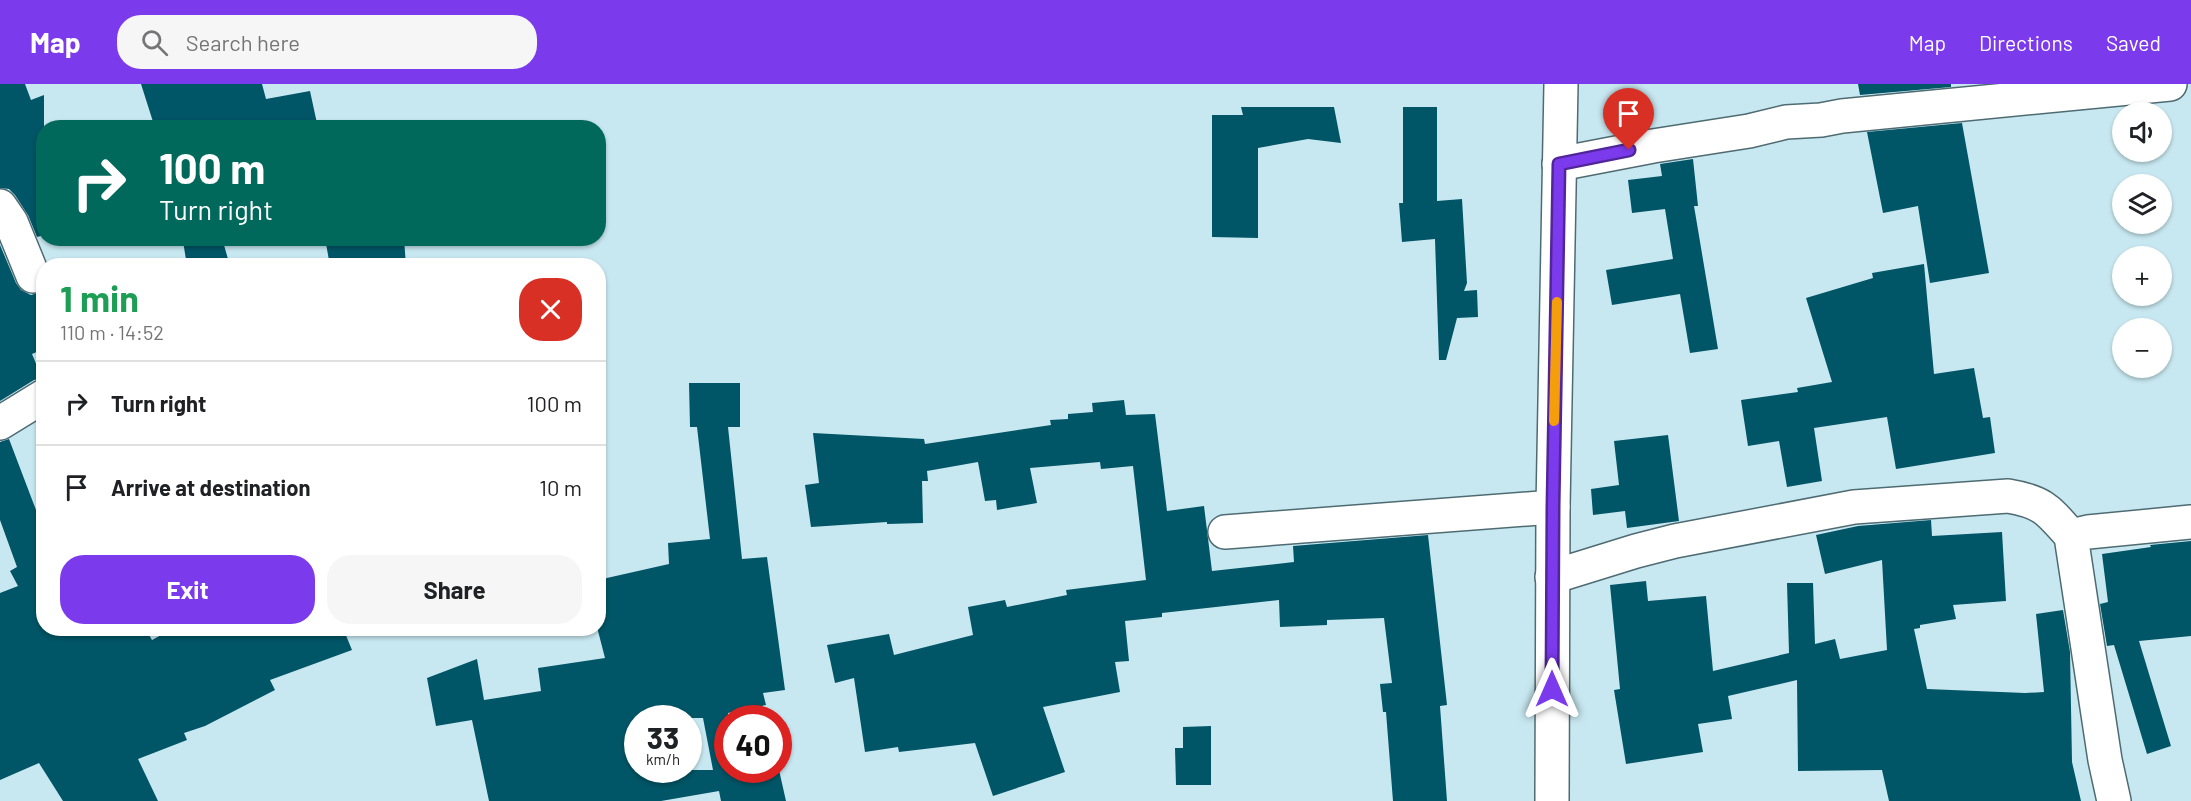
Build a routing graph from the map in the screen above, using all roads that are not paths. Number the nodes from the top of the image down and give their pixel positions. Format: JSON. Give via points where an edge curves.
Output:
{"nodes":[{"id":1,"x":1561,"y":84,"type":"edge"},
{"id":2,"x":2170,"y":84,"type":"edge"},
{"id":3,"x":1559,"y":164,"type":"junction"},
{"id":4,"x":0,"y":206,"type":"edge"},
{"id":5,"x":33,"y":276,"type":"dead end"},
{"id":6,"x":36,"y":402,"type":"edge"},
{"id":7,"x":0,"y":423,"type":"edge"},
{"id":8,"x":1553,"y":507,"type":"junction"},
{"id":9,"x":2191,"y":522,"type":"edge"},
{"id":10,"x":1226,"y":532,"type":"dead end"},
{"id":11,"x":2071,"y":536,"type":"junction"},
{"id":12,"x":1552,"y":578,"type":"junction"},
{"id":13,"x":1552,"y":801,"type":"edge"},
{"id":14,"x":2114,"y":801,"type":"edge"}],
"edges":[{"from":1,"to":3,"type":"street"},
{"from":2,"to":3,"type":"street","via":[[1786,122]]},
{"from":3,"to":8,"type":"street"},
{"from":4,"to":5,"type":"street","via":[[11,222]]},
{"from":6,"to":7,"type":"street"},
{"from":8,"to":10,"type":"street"},
{"from":8,"to":12,"type":"street"},
{"from":9,"to":11,"type":"street"},
{"from":11,"to":12,"type":"street","via":[[2046,508],[2028,500],[2008,496],[1927,501],[1854,507],[1675,541]]},
{"from":11,"to":14,"type":"street"},
{"from":12,"to":13,"type":"street"}]}
